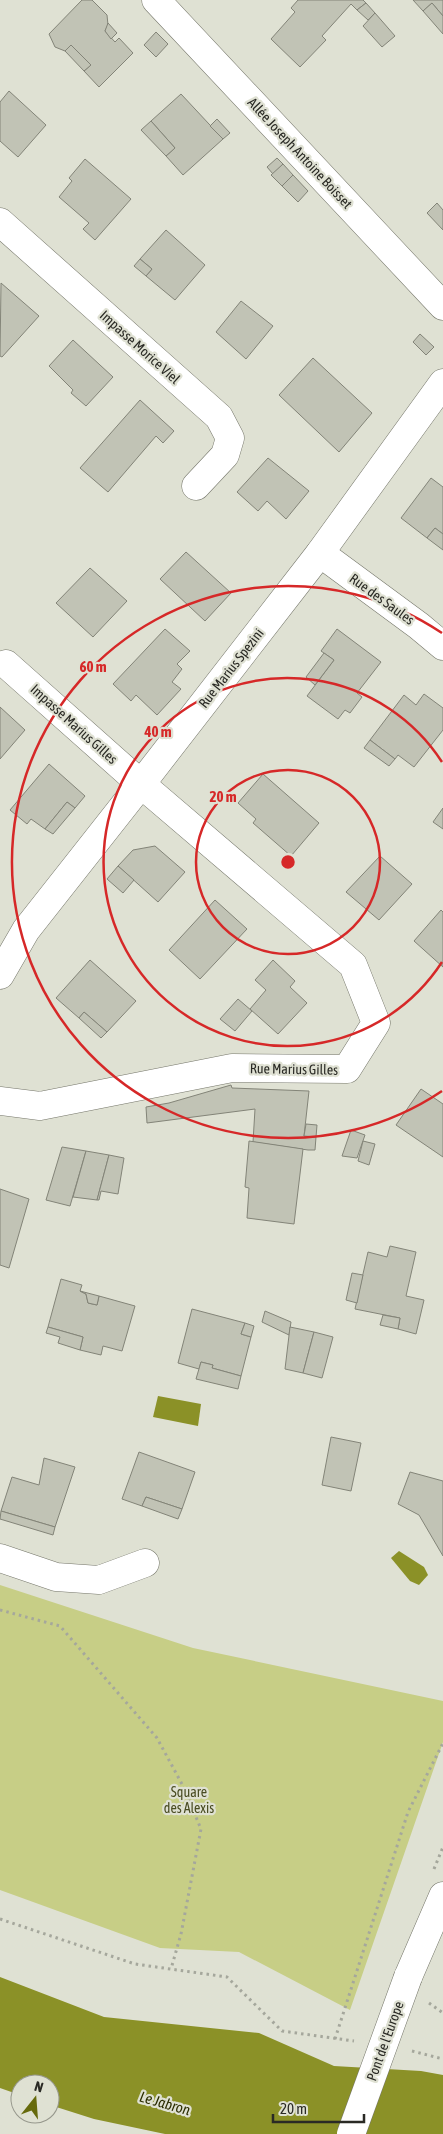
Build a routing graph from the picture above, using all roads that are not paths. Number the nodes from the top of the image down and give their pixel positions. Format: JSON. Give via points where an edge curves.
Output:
{"nodes":[{"id":1,"x":156,"y":0,"type":"edge"},
{"id":2,"x":0,"y":222,"type":"edge"},
{"id":3,"x":443,"y":306,"type":"edge"},
{"id":4,"x":443,"y":383,"type":"edge"},
{"id":5,"x":196,"y":486,"type":"dead end"},
{"id":6,"x":320,"y":553,"type":"junction"},
{"id":7,"x":443,"y":646,"type":"edge"},
{"id":8,"x":6,"y":664,"type":"dead end"},
{"id":9,"x":141,"y":784,"type":"junction"},
{"id":10,"x":0,"y":975,"type":"edge"},
{"id":11,"x":0,"y":1102,"type":"edge"},
{"id":12,"x":0,"y":1558,"type":"edge"},
{"id":13,"x":145,"y":1563,"type":"dead end"},
{"id":14,"x":443,"y":1896,"type":"edge"},
{"id":15,"x":351,"y":2134,"type":"edge"}],
"edges":[{"from":1,"to":3,"type":"street","name":"Allée Joseph Antoine Boisset"},
{"from":2,"to":5,"type":"street","name":"Impasse Morice Viel","via":[[218,417],[230,438],[226,455]]},
{"from":4,"to":6,"type":"street","name":"Rue Marius Spezini"},
{"from":6,"to":7,"type":"street","name":"Rue des Saules"},
{"from":6,"to":9,"type":"street","name":"Rue Marius Spezini"},
{"from":8,"to":9,"type":"street","name":"Impasse Marius Gilles"},
{"from":9,"to":10,"type":"street","name":"Rue Marius Spezini","via":[[26,930]]},
{"from":9,"to":11,"type":"street","name":"Rue Marius Gilles","via":[[353,965],[376,1023],[347,1069],[232,1068],[40,1106]]},
{"from":12,"to":13,"type":"street","via":[[56,1577],[99,1580]]},
{"from":14,"to":15,"type":"street","name":"Pont de l'Europe","bridge":true,"via":[[408,1977]]}]}
